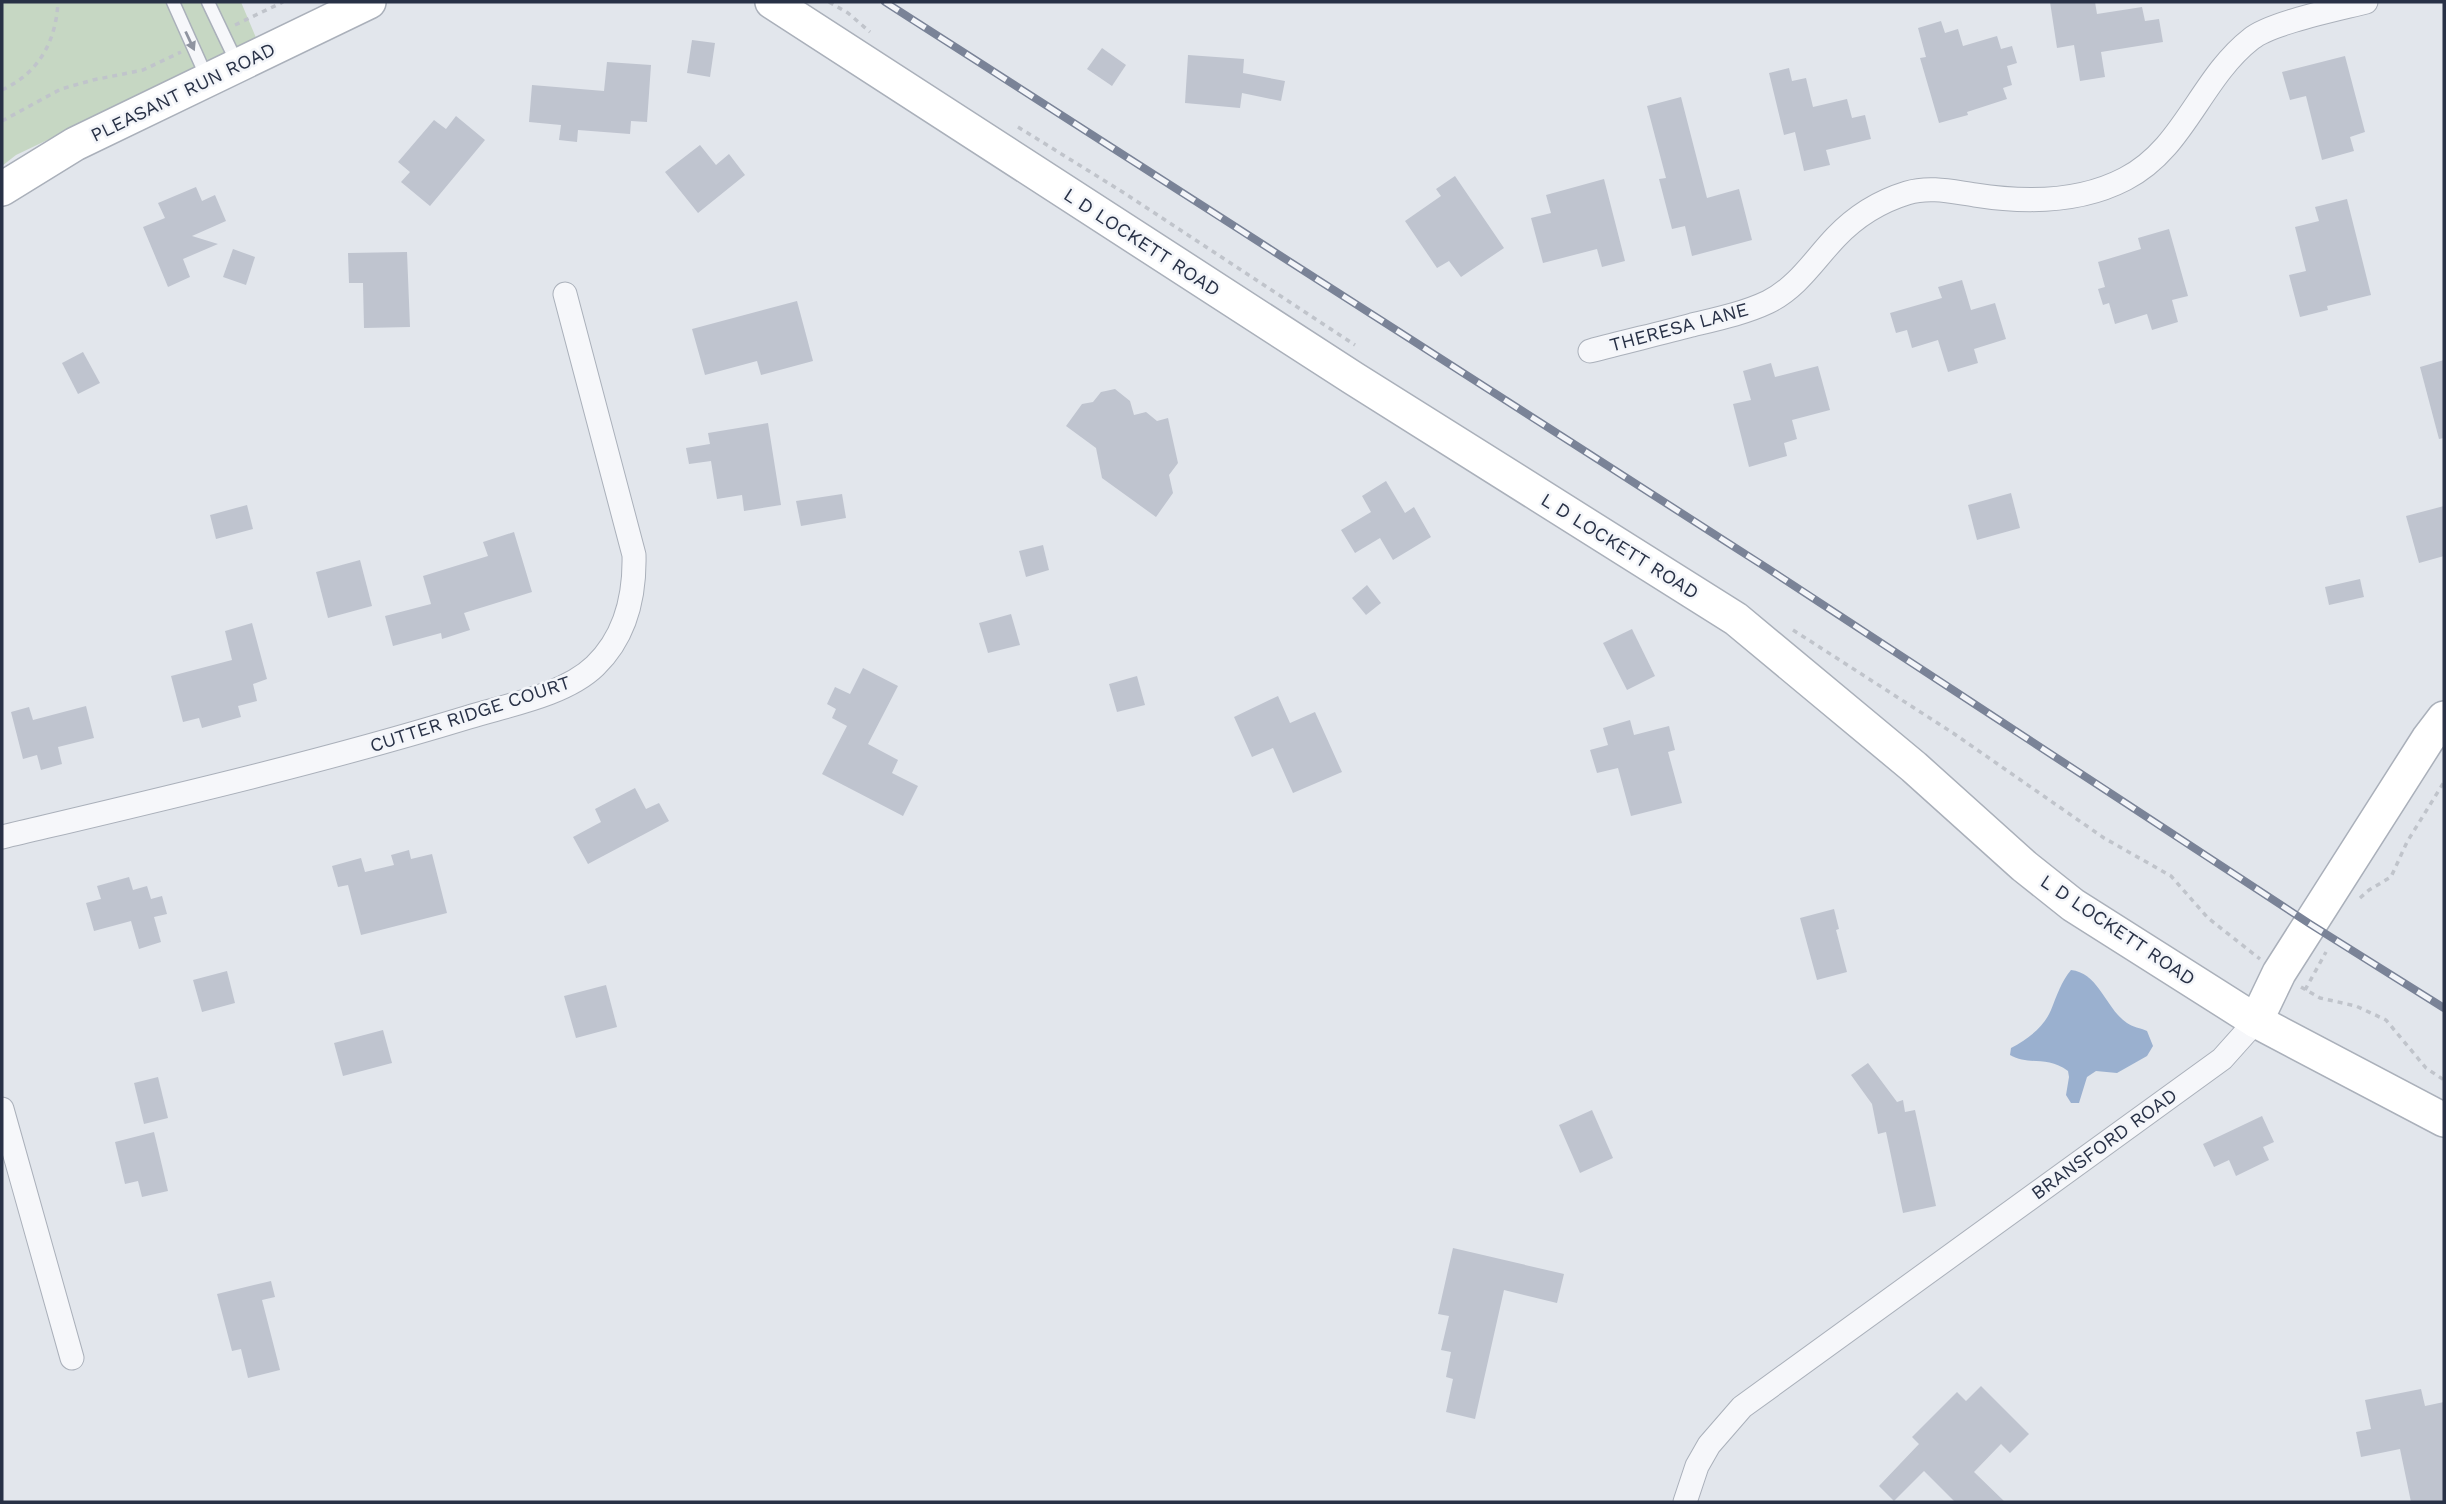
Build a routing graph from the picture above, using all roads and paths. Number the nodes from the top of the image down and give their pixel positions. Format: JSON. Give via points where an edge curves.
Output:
{"nodes":[{"id":1,"x":58,"y":2,"type":"edge"},
{"id":2,"x":173,"y":2,"type":"edge"},
{"id":3,"x":208,"y":2,"type":"edge"},
{"id":4,"x":284,"y":2,"type":"edge"},
{"id":5,"x":369,"y":2,"type":"edge"},
{"id":6,"x":772,"y":2,"type":"edge"},
{"id":7,"x":2366,"y":2,"type":"edge"},
{"id":8,"x":222,"y":32,"type":"junction"},
{"id":9,"x":193,"y":46,"type":"junction"},
{"id":10,"x":239,"y":65,"type":"junction"},
{"id":11,"x":208,"y":80,"type":"junction"},
{"id":12,"x":2,"y":90,"type":"edge"},
{"id":13,"x":2,"y":121,"type":"edge"},
{"id":14,"x":2,"y":189,"type":"edge"},
{"id":15,"x":565,"y":294,"type":"dead end"},
{"id":16,"x":1590,"y":351,"type":"dead end"},
{"id":17,"x":2444,"y":718,"type":"edge"},
{"id":18,"x":2444,"y":782,"type":"edge"},
{"id":19,"x":2,"y":836,"type":"edge"},
{"id":20,"x":2354,"y":904,"type":"dead end"},
{"id":21,"x":2328,"y":949,"type":"dead end"},
{"id":22,"x":2305,"y":990,"type":"dead end"},
{"id":23,"x":2256,"y":1021,"type":"junction"},
{"id":24,"x":2,"y":1110,"type":"edge"},
{"id":25,"x":2444,"y":1120,"type":"edge"},
{"id":26,"x":72,"y":1358,"type":"dead end"},
{"id":27,"x":1686,"y":1499,"type":"edge"}],
"edges":[{"from":1,"to":12,"type":"path","via":[[47,52],[24,77]]},
{"from":2,"to":9,"type":"lane","one_way":true},
{"from":3,"to":8,"type":"lane"},
{"from":4,"to":8,"type":"path"},
{"from":5,"to":10,"type":"main road","name":"PLEASANT RUN ROAD"},
{"from":6,"to":23,"type":"main road","name":"L D LOCKETT ROAD","via":[[1736,619],[2073,905]]},
{"from":7,"to":16,"type":"street","name":"THERESA LANE","via":[[2252,37],[2221,67],[2174,137],[2147,166],[2124,180],[2094,191],[2024,202],[1912,191],[1877,205],[1848,226],[1794,285],[1768,302]]},
{"from":8,"to":10,"type":"lane"},
{"from":9,"to":11,"type":"lane"},
{"from":9,"to":13,"type":"path","via":[[143,71],[61,89]]},
{"from":10,"to":11,"type":"main road","name":"PLEASANT RUN ROAD"},
{"from":11,"to":14,"type":"main road","name":"PLEASANT RUN ROAD","via":[[75,144]]},
{"from":15,"to":19,"type":"street","name":"CUTTER RIDGE COURT","via":[[634,555],[629,610],[614,644],[595,666],[576,681],[543,695],[397,739]]},
{"from":17,"to":23,"type":"main road","name":"BRANSFORD ROAD","via":[[2279,973]]},
{"from":18,"to":20,"type":"path","via":[[2391,877]]},
{"from":21,"to":22,"type":"path"},
{"from":23,"to":25,"type":"main road","name":"L D LOCKETT ROAD"},
{"from":23,"to":27,"type":"street","name":"BRANSFORD ROAD","via":[[2222,1059],[1742,1406],[1709,1445]]},
{"from":24,"to":26,"type":"street"}]}
